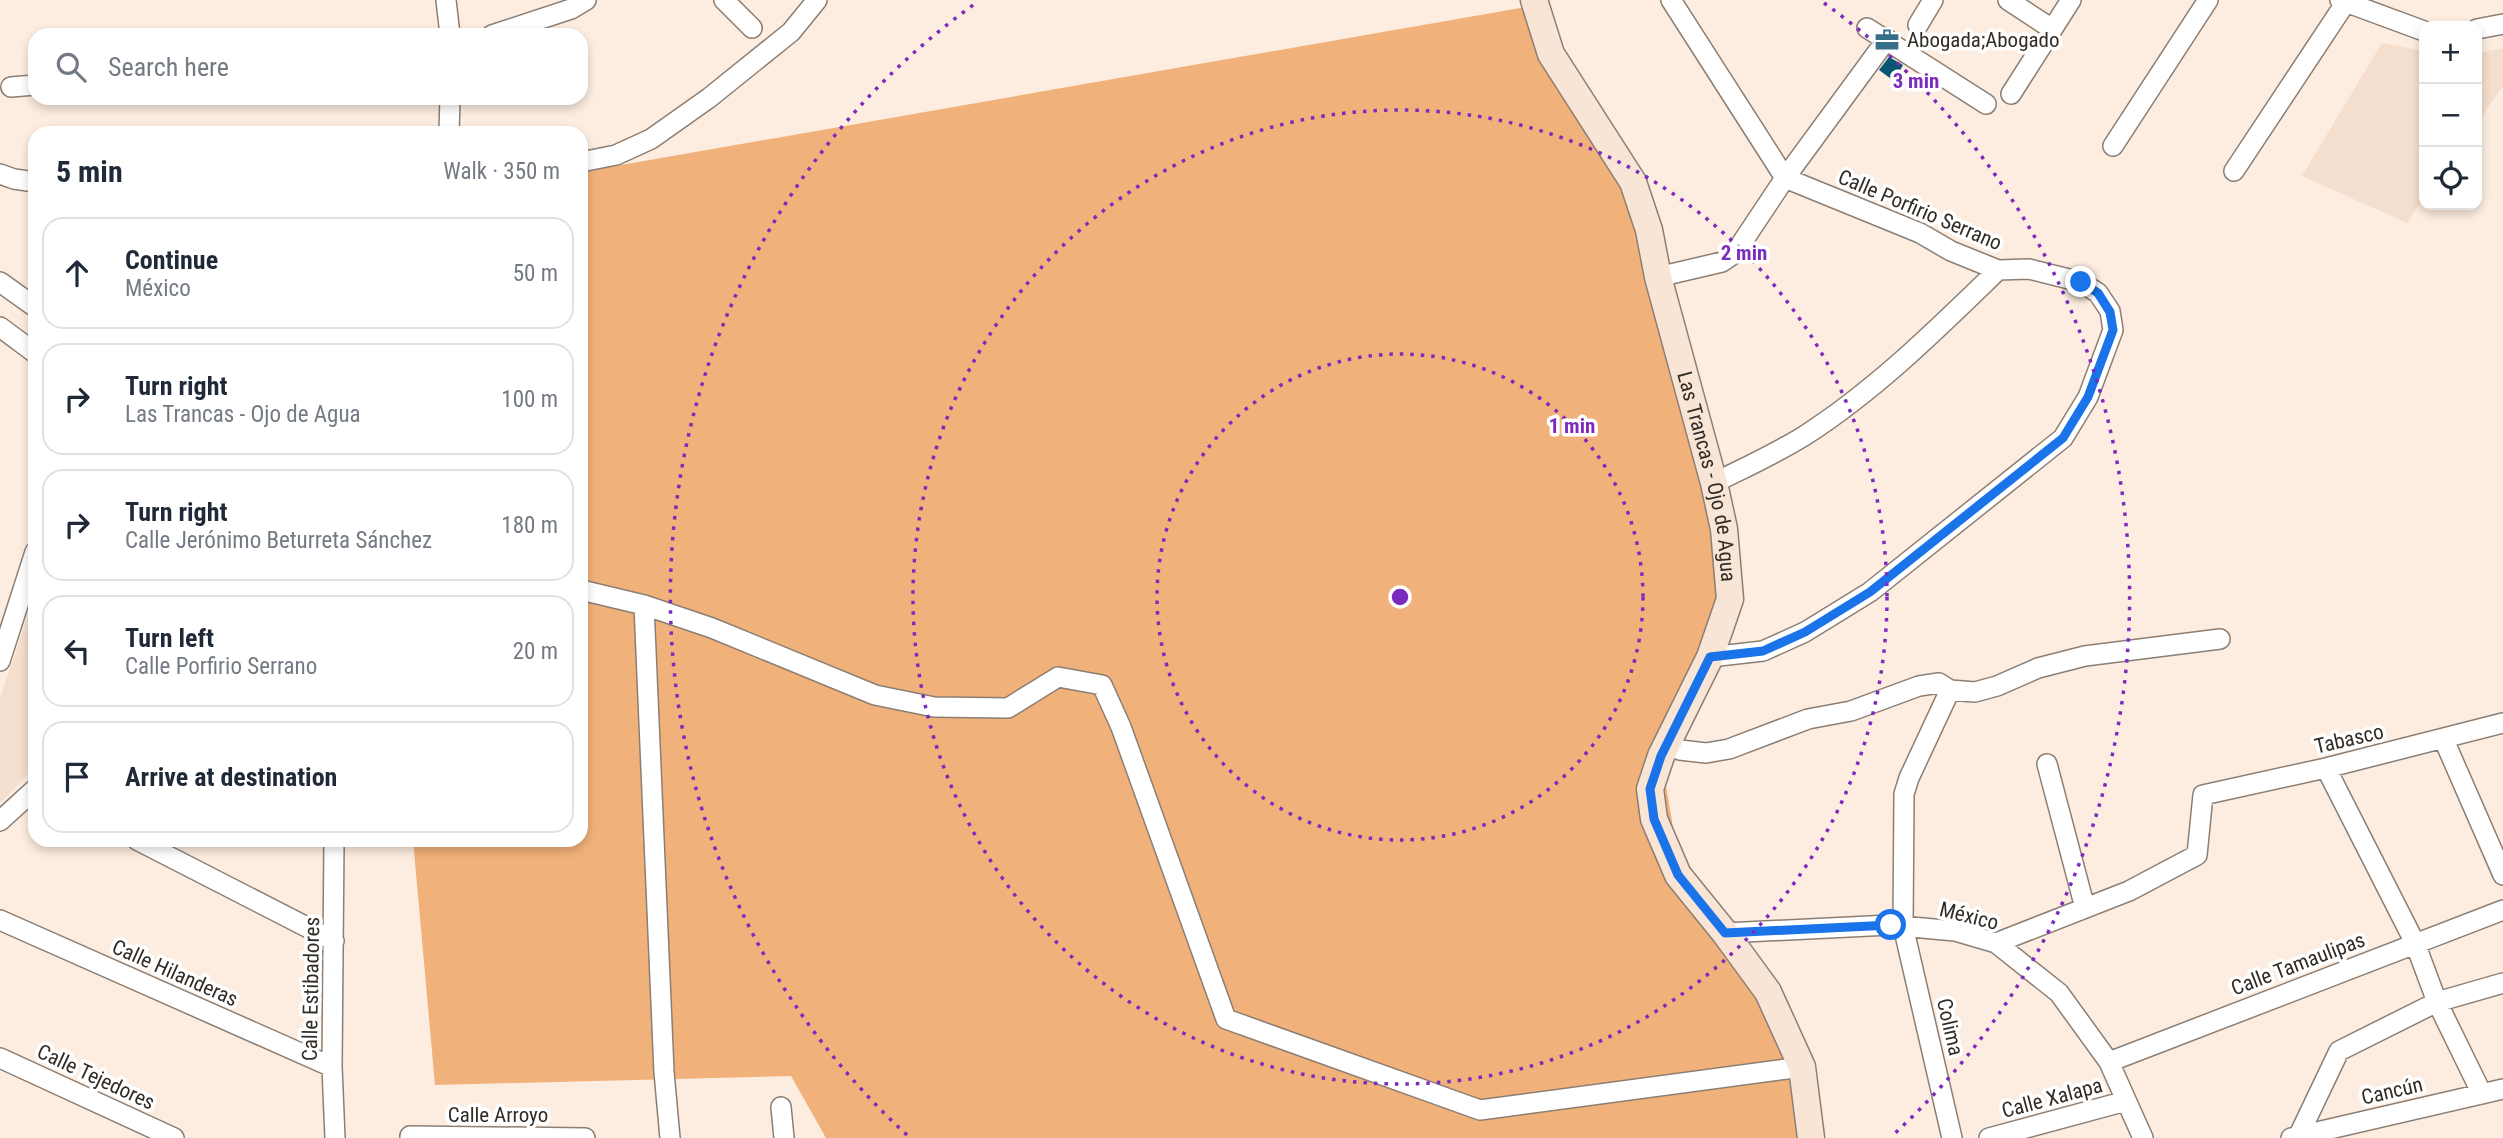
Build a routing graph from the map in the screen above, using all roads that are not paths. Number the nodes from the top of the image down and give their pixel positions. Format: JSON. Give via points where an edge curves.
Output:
{"nodes":[{"id":1,"x":446,"y":0,"type":"edge"},
{"id":2,"x":586,"y":0,"type":"edge"},
{"id":3,"x":724,"y":0,"type":"edge"},
{"id":4,"x":817,"y":0,"type":"edge"},
{"id":5,"x":1534,"y":0,"type":"edge"},
{"id":6,"x":1671,"y":0,"type":"edge"},
{"id":7,"x":1933,"y":0,"type":"edge"},
{"id":8,"x":2008,"y":0,"type":"edge"},
{"id":9,"x":2071,"y":0,"type":"edge"},
{"id":10,"x":2208,"y":0,"type":"edge"},
{"id":11,"x":2343,"y":1,"type":"edge"},
{"id":12,"x":2503,"y":24,"type":"edge"},
{"id":13,"x":1918,"y":25,"type":"dead end"},
{"id":14,"x":1867,"y":27,"type":"dead end"},
{"id":15,"x":449,"y":28,"type":"edge"},
{"id":16,"x":513,"y":28,"type":"edge"},
{"id":17,"x":752,"y":28,"type":"dead end"},
{"id":18,"x":2482,"y":28,"type":"edge"},
{"id":19,"x":2052,"y":29,"type":"junction"},
{"id":20,"x":2419,"y":29,"type":"edge"},
{"id":21,"x":1887,"y":39,"type":"junction"},
{"id":22,"x":28,"y":86,"type":"edge"},
{"id":23,"x":11,"y":87,"type":"dead end"},
{"id":24,"x":2011,"y":94,"type":"dead end"},
{"id":25,"x":1986,"y":104,"type":"dead end"},
{"id":26,"x":450,"y":105,"type":"edge"},
{"id":27,"x":449,"y":126,"type":"edge"},
{"id":28,"x":2113,"y":146,"type":"dead end"},
{"id":29,"x":588,"y":161,"type":"edge"},
{"id":30,"x":2234,"y":171,"type":"dead end"},
{"id":31,"x":0,"y":174,"type":"edge"},
{"id":32,"x":1785,"y":178,"type":"junction"},
{"id":33,"x":28,"y":181,"type":"edge"},
{"id":34,"x":1998,"y":270,"type":"junction"},
{"id":35,"x":1658,"y":277,"type":"junction"},
{"id":36,"x":0,"y":282,"type":"edge"},
{"id":37,"x":28,"y":301,"type":"edge"},
{"id":38,"x":0,"y":327,"type":"edge"},
{"id":39,"x":28,"y":348,"type":"edge"},
{"id":40,"x":1714,"y":482,"type":"junction"},
{"id":41,"x":28,"y":574,"type":"edge"},
{"id":42,"x":588,"y":592,"type":"edge"},
{"id":43,"x":644,"y":606,"type":"junction"},
{"id":44,"x":2220,"y":639,"type":"dead end"},
{"id":45,"x":1710,"y":657,"type":"junction"},
{"id":46,"x":0,"y":661,"type":"edge"},
{"id":47,"x":1950,"y":690,"type":"junction"},
{"id":48,"x":2503,"y":723,"type":"edge"},
{"id":49,"x":2444,"y":740,"type":"junction"},
{"id":50,"x":1669,"y":741,"type":"junction"},
{"id":51,"x":2047,"y":764,"type":"dead end"},
{"id":52,"x":2326,"y":768,"type":"junction"},
{"id":53,"x":28,"y":795,"type":"edge"},
{"id":54,"x":0,"y":821,"type":"edge"},
{"id":55,"x":151,"y":847,"type":"edge"},
{"id":56,"x":334,"y":847,"type":"edge"},
{"id":57,"x":2503,"y":875,"type":"edge"},
{"id":58,"x":2085,"y":908,"type":"junction"},
{"id":59,"x":2503,"y":911,"type":"edge"},
{"id":60,"x":0,"y":920,"type":"edge"},
{"id":61,"x":1903,"y":926,"type":"junction"},
{"id":62,"x":1725,"y":933,"type":"junction"},
{"id":63,"x":334,"y":940,"type":"junction"},
{"id":64,"x":1996,"y":943,"type":"junction"},
{"id":65,"x":2415,"y":943,"type":"junction"},
{"id":66,"x":2503,"y":983,"type":"edge"},
{"id":67,"x":2437,"y":1002,"type":"junction"},
{"id":68,"x":0,"y":1058,"type":"edge"},
{"id":69,"x":2109,"y":1062,"type":"junction"},
{"id":70,"x":332,"y":1067,"type":"junction"},
{"id":71,"x":1802,"y":1067,"type":"junction"},
{"id":72,"x":2503,"y":1089,"type":"edge"},
{"id":73,"x":2482,"y":1094,"type":"junction"},
{"id":74,"x":2126,"y":1101,"type":"junction"},
{"id":75,"x":781,"y":1107,"type":"dead end"},
{"id":76,"x":410,"y":1136,"type":"edge"},
{"id":77,"x":2295,"y":1137,"type":"edge"},
{"id":78,"x":173,"y":1138,"type":"edge"},
{"id":79,"x":335,"y":1138,"type":"edge"},
{"id":80,"x":485,"y":1138,"type":"edge"},
{"id":81,"x":584,"y":1138,"type":"edge"},
{"id":82,"x":670,"y":1138,"type":"edge"},
{"id":83,"x":784,"y":1138,"type":"edge"},
{"id":84,"x":1811,"y":1138,"type":"edge"},
{"id":85,"x":1952,"y":1138,"type":"edge"},
{"id":86,"x":1989,"y":1138,"type":"edge"},
{"id":87,"x":2143,"y":1138,"type":"edge"}],
"edges":[{"from":1,"to":15,"type":"street"},
{"from":2,"to":16,"type":"street"},
{"from":3,"to":17,"type":"street"},
{"from":4,"to":29,"type":"street","via":[[791,32],[651,139],[616,155]]},
{"from":5,"to":35,"type":"street","name":"Las Trancas - Ojo de Agua","via":[[1551,54],[1633,182]]},
{"from":6,"to":32,"type":"street"},
{"from":7,"to":13,"type":"street"},
{"from":8,"to":19,"type":"street"},
{"from":9,"to":19,"type":"street"},
{"from":10,"to":28,"type":"street"},
{"from":11,"to":20,"type":"street"},
{"from":11,"to":30,"type":"street"},
{"from":12,"to":18,"type":"street"},
{"from":14,"to":21,"type":"street"},
{"from":19,"to":24,"type":"street"},
{"from":21,"to":25,"type":"street"},
{"from":21,"to":32,"type":"street"},
{"from":22,"to":23,"type":"street"},
{"from":26,"to":27,"type":"street"},
{"from":31,"to":33,"type":"street"},
{"from":32,"to":34,"type":"street","name":"Calle Porfirio Serrano"},
{"from":32,"to":35,"type":"street","via":[[1735,253],[1722,262]]},
{"from":34,"to":40,"type":"street","via":[[1916,349],[1855,398],[1804,435]]},
{"from":34,"to":45,"type":"street","name":"Calle Porfirio Serrano","via":[[2029,268],[2081,282],[2098,293],[2110,312],[2113,330],[2088,397],[2063,438],[1860,599],[1763,651]]},
{"from":35,"to":40,"type":"street","name":"Las Trancas - Ojo de Agua"},
{"from":36,"to":37,"type":"street"},
{"from":38,"to":39,"type":"street"},
{"from":40,"to":45,"type":"street","name":"Las Trancas - Ojo de Agua","via":[[1724,529],[1730,599]]},
{"from":41,"to":46,"type":"street"},
{"from":42,"to":43,"type":"street"},
{"from":43,"to":71,"type":"street","via":[[712,628],[875,695],[934,707],[1008,708],[1059,677],[1102,685],[1226,1019],[1480,1110]]},
{"from":43,"to":82,"type":"street"},
{"from":44,"to":47,"type":"street","via":[[2085,656],[1975,692]]},
{"from":45,"to":50,"type":"street","name":"Las Trancas - Ojo de Agua"},
{"from":47,"to":50,"type":"street","via":[[1939,683],[1919,686],[1718,751],[1680,750]]},
{"from":47,"to":61,"type":"street","name":"Colima","via":[[1904,794]]},
{"from":48,"to":49,"type":"street","name":"Tabasco"},
{"from":49,"to":52,"type":"street","name":"Tabasco"},
{"from":49,"to":57,"type":"street"},
{"from":50,"to":62,"type":"street","name":"Las Trancas - Ojo de Agua","via":[[1650,789],[1654,819],[1678,875]]},
{"from":51,"to":58,"type":"street"},
{"from":52,"to":58,"type":"street","name":"Tabasco","via":[[2203,795],[2197,855]]},
{"from":52,"to":65,"type":"street"},
{"from":53,"to":54,"type":"street"},
{"from":55,"to":63,"type":"street"},
{"from":56,"to":63,"type":"street","name":"Calle Estibadores"},
{"from":58,"to":64,"type":"street"},
{"from":59,"to":65,"type":"street","name":"Calle Tamaulipas"},
{"from":60,"to":70,"type":"street","name":"Calle Hilanderas"},
{"from":61,"to":62,"type":"street","name":"México"},
{"from":61,"to":64,"type":"street","name":"México","via":[[1955,931]]},
{"from":61,"to":85,"type":"street","name":"Colima"},
{"from":62,"to":71,"type":"street","name":"Las Trancas - Ojo de Agua","via":[[1768,992]]},
{"from":63,"to":70,"type":"street","name":"Calle Estibadores"},
{"from":64,"to":69,"type":"street","name":"México","via":[[2059,993]]},
{"from":65,"to":67,"type":"street"},
{"from":65,"to":69,"type":"street","name":"Calle Tamaulipas"},
{"from":66,"to":67,"type":"street"},
{"from":67,"to":73,"type":"street"},
{"from":67,"to":77,"type":"street","via":[[2339,1051]]},
{"from":68,"to":78,"type":"street","name":"Calle Tejedores"},
{"from":69,"to":74,"type":"street","name":"México"},
{"from":70,"to":79,"type":"street","name":"Calle Estibadores"},
{"from":71,"to":84,"type":"street","name":"Las Trancas - Ojo de Agua"},
{"from":72,"to":73,"type":"street","name":"Cancún"},
{"from":73,"to":77,"type":"street","name":"Cancún"},
{"from":74,"to":86,"type":"street","name":"Calle Xalapa"},
{"from":74,"to":87,"type":"street","name":"México"},
{"from":75,"to":83,"type":"street"},
{"from":76,"to":80,"type":"street","name":"Calle Arroyo"},
{"from":80,"to":81,"type":"street","name":"Calle Arroyo"}]}
